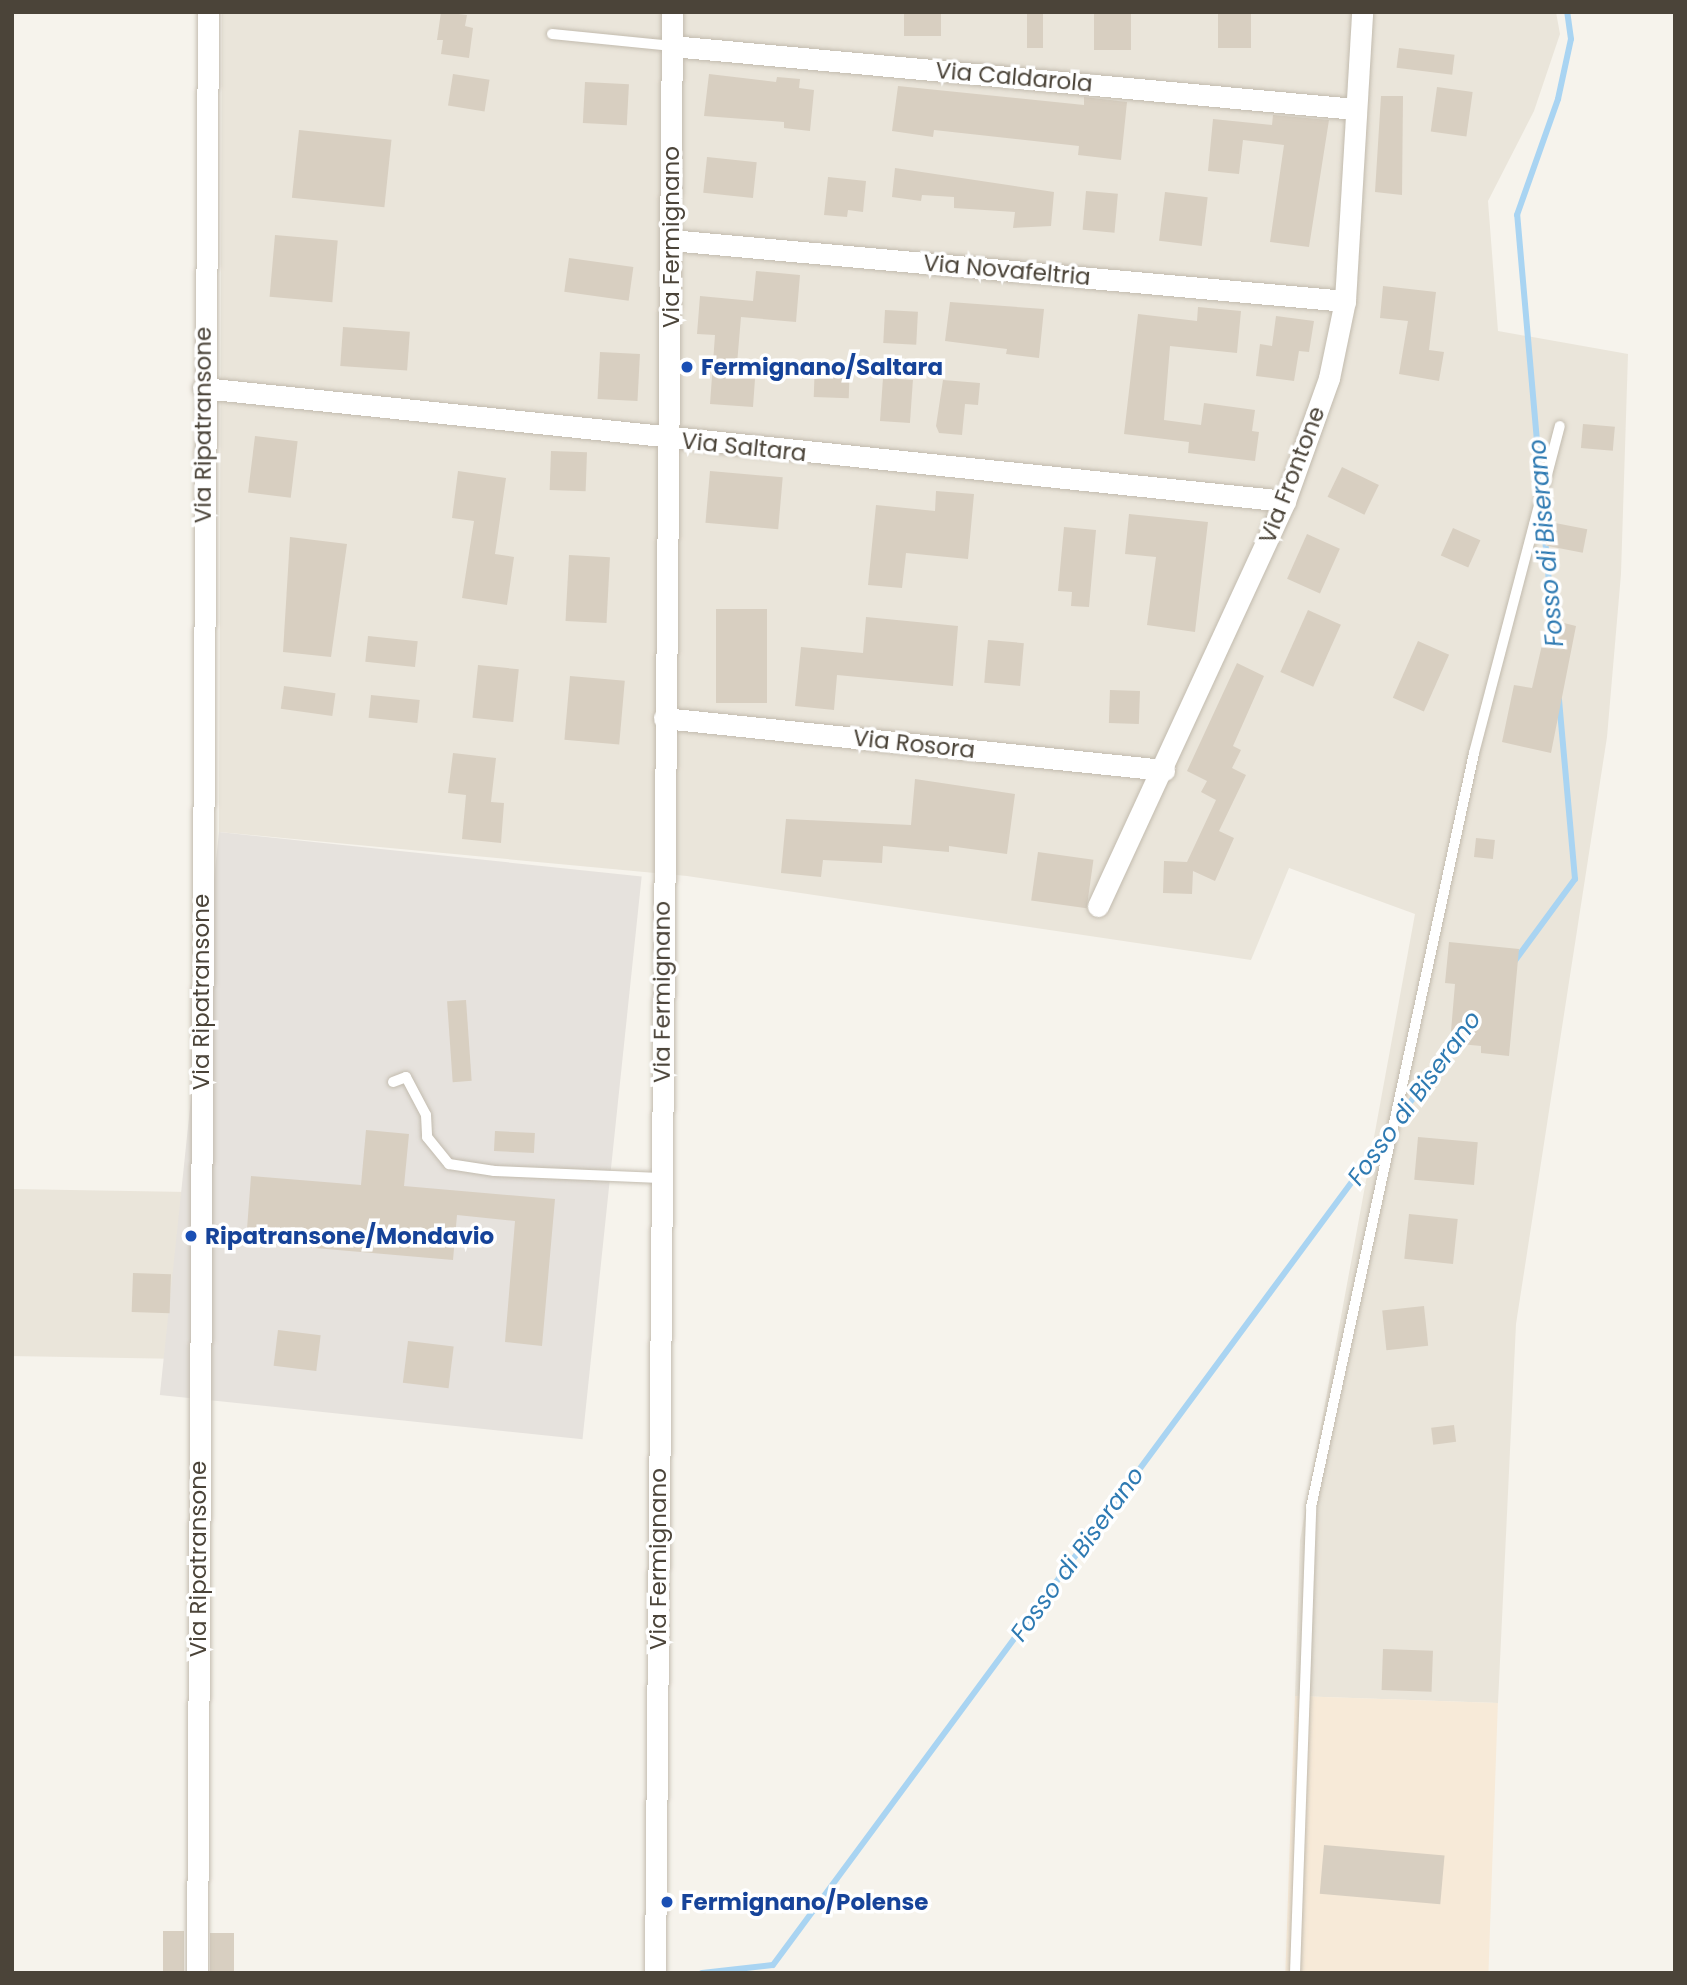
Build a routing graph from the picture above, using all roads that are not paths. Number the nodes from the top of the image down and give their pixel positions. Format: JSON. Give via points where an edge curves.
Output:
{"nodes":[{"id":1,"x":208,"y":12,"type":"edge"},
{"id":2,"x":672,"y":12,"type":"edge"},
{"id":3,"x":1362,"y":12,"type":"edge"},
{"id":4,"x":552,"y":34,"type":"dead end"},
{"id":5,"x":672,"y":46,"type":"junction"},
{"id":6,"x":1355,"y":109,"type":"junction"},
{"id":7,"x":670,"y":240,"type":"junction"},
{"id":8,"x":1345,"y":300,"type":"junction"},
{"id":9,"x":203,"y":388,"type":"junction"},
{"id":10,"x":1560,"y":426,"type":"dead end"},
{"id":11,"x":672,"y":440,"type":"junction"},
{"id":12,"x":1285,"y":501,"type":"junction"},
{"id":13,"x":664,"y":718,"type":"junction"},
{"id":14,"x":1164,"y":769,"type":"junction"},
{"id":15,"x":1098,"y":906,"type":"dead end"},
{"id":16,"x":393,"y":1082,"type":"dead end"},
{"id":17,"x":661,"y":1178,"type":"junction"},
{"id":18,"x":197,"y":1973,"type":"edge"},
{"id":19,"x":655,"y":1973,"type":"edge"},
{"id":20,"x":1296,"y":1973,"type":"edge"}],
"edges":[{"from":1,"to":9,"type":"street","name":"Via Ripatransone"},
{"from":2,"to":5,"type":"street","name":"Via Fermignano"},
{"from":3,"to":6,"type":"street","name":"Via Frontone"},
{"from":4,"to":5,"type":"lane"},
{"from":5,"to":6,"type":"street","name":"Via Caldarola"},
{"from":5,"to":7,"type":"street","name":"Via Fermignano"},
{"from":6,"to":8,"type":"street","name":"Via Frontone"},
{"from":7,"to":8,"type":"street","name":"Via Novafeltria"},
{"from":7,"to":11,"type":"street","name":"Via Fermignano"},
{"from":8,"to":12,"type":"street","name":"Via Frontone","via":[[1329,378]]},
{"from":9,"to":11,"type":"street","name":"Via Saltara"},
{"from":9,"to":18,"type":"street","name":"Via Ripatransone"},
{"from":10,"to":20,"type":"lane","via":[[1474,753],[1311,1507]]},
{"from":11,"to":12,"type":"street","name":"Via Saltara"},
{"from":11,"to":13,"type":"street","name":"Via Fermignano"},
{"from":12,"to":14,"type":"street","name":"Via Frontone"},
{"from":13,"to":14,"type":"street","name":"Via Rosora"},
{"from":13,"to":17,"type":"street","name":"Via Fermignano"},
{"from":14,"to":15,"type":"street","name":"Via Frontone"},
{"from":16,"to":17,"type":"lane","via":[[406,1077],[426,1115],[428,1137],[449,1164],[494,1171]]},
{"from":17,"to":19,"type":"street","name":"Via Fermignano"}]}
